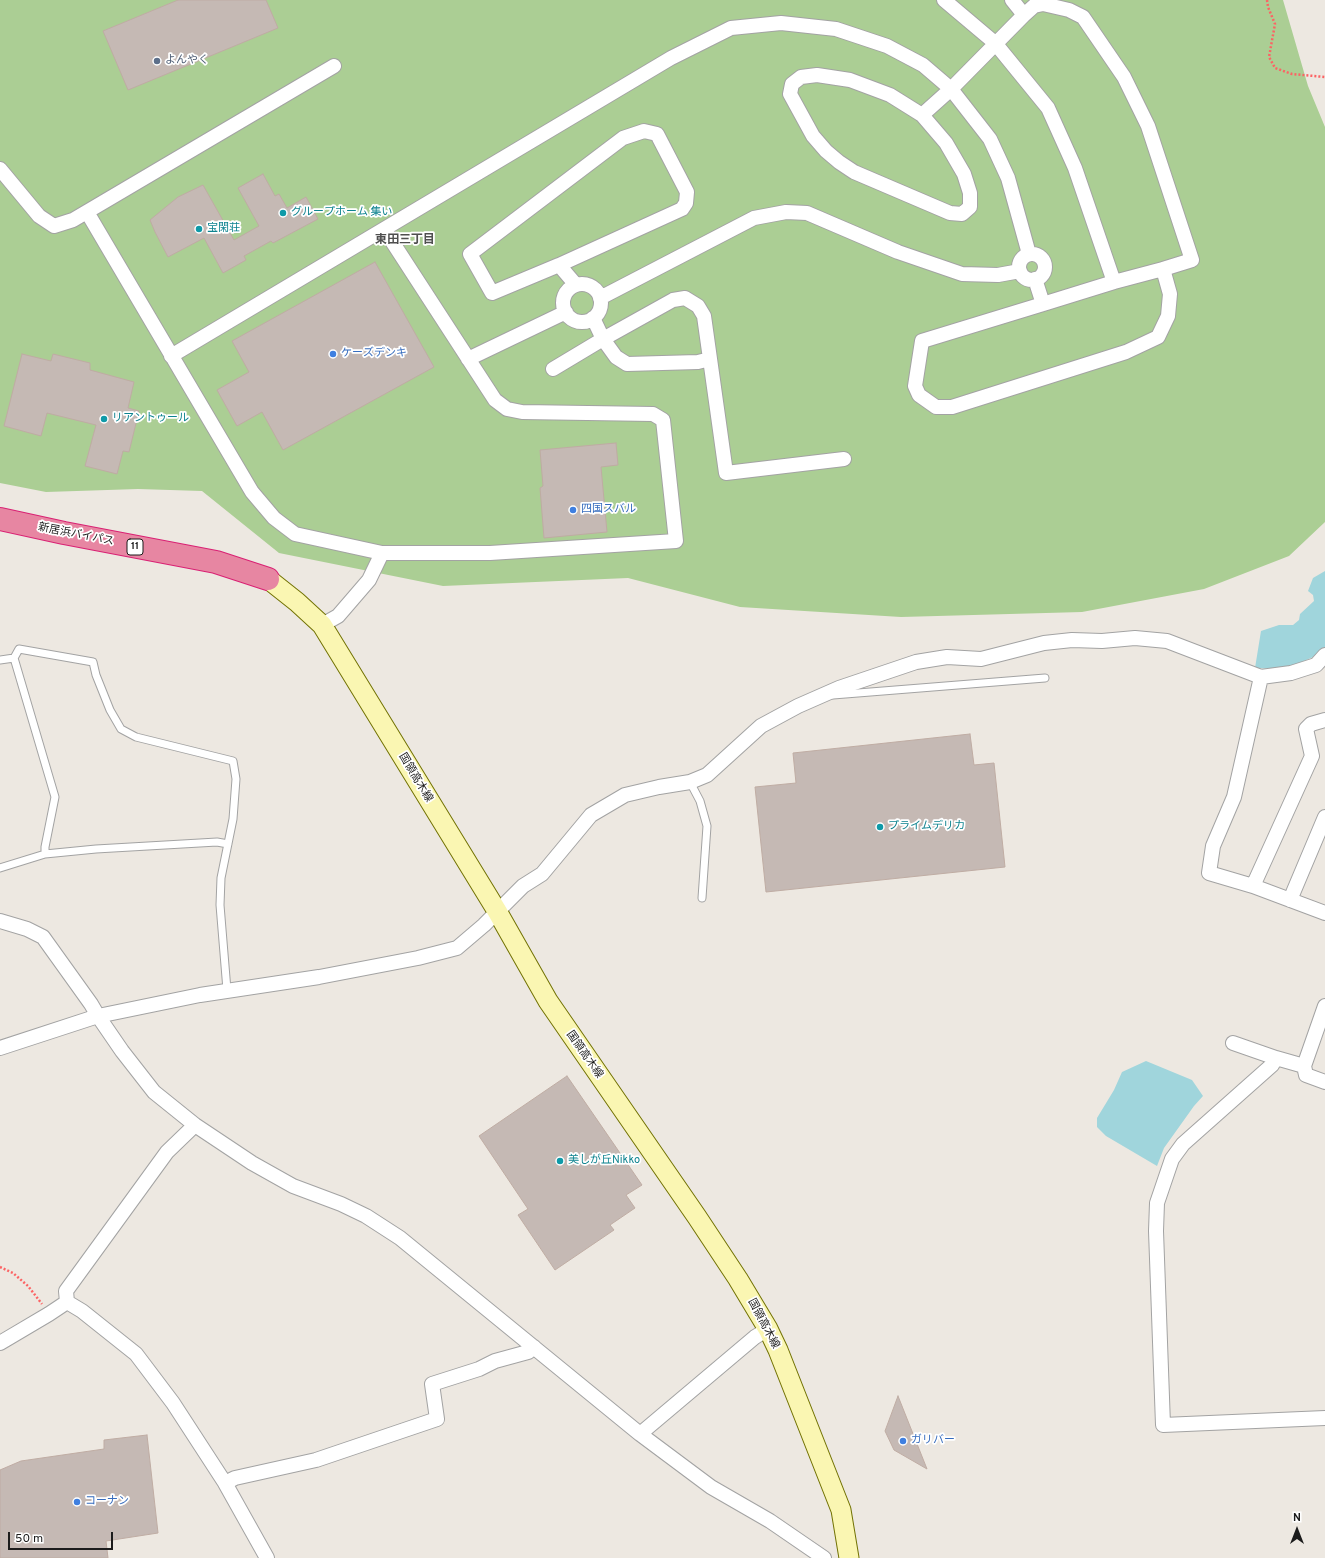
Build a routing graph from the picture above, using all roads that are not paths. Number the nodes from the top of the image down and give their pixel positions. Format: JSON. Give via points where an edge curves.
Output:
{"nodes":[{"id":1,"x":944,"y":0,"type":"edge"},
{"id":2,"x":1012,"y":0,"type":"edge"},
{"id":3,"x":1024,"y":15,"type":"junction"},
{"id":4,"x":995,"y":43,"type":"junction"},
{"id":5,"x":334,"y":66,"type":"dead end"},
{"id":6,"x":951,"y":89,"type":"junction"},
{"id":7,"x":922,"y":115,"type":"junction"},
{"id":8,"x":0,"y":169,"type":"edge"},
{"id":9,"x":87,"y":212,"type":"junction"},
{"id":10,"x":384,"y":229,"type":"junction"},
{"id":11,"x":1029,"y":254,"type":"junction"},
{"id":12,"x":559,"y":265,"type":"junction"},
{"id":13,"x":1163,"y":269,"type":"junction"},
{"id":14,"x":1020,"y":271,"type":"junction"},
{"id":15,"x":1035,"y":279,"type":"junction"},
{"id":16,"x":1114,"y":282,"type":"junction"},
{"id":17,"x":576,"y":285,"type":"junction"},
{"id":18,"x":600,"y":298,"type":"junction"},
{"id":19,"x":1043,"y":304,"type":"junction"},
{"id":20,"x":566,"y":312,"type":"junction"},
{"id":21,"x":593,"y":318,"type":"junction"},
{"id":22,"x":603,"y":339,"type":"junction"},
{"id":23,"x":171,"y":356,"type":"junction"},
{"id":24,"x":468,"y":359,"type":"junction"},
{"id":25,"x":710,"y":359,"type":"junction"},
{"id":26,"x":553,"y":369,"type":"dead end"},
{"id":27,"x":844,"y":459,"type":"dead end"},
{"id":28,"x":0,"y":520,"type":"edge"},
{"id":29,"x":382,"y":553,"type":"junction"},
{"id":30,"x":268,"y":579,"type":"joint"},
{"id":31,"x":322,"y":625,"type":"junction"},
{"id":32,"x":1325,"y":655,"type":"edge"},
{"id":33,"x":14,"y":658,"type":"junction"},
{"id":34,"x":0,"y":660,"type":"edge"},
{"id":35,"x":1261,"y":677,"type":"junction"},
{"id":36,"x":1045,"y":678,"type":"dead end"},
{"id":37,"x":821,"y":696,"type":"junction"},
{"id":38,"x":1325,"y":720,"type":"edge"},
{"id":39,"x":690,"y":782,"type":"junction"},
{"id":40,"x":1325,"y":817,"type":"edge"},
{"id":41,"x":228,"y":844,"type":"junction"},
{"id":42,"x":45,"y":854,"type":"junction"},
{"id":43,"x":0,"y":868,"type":"edge"},
{"id":44,"x":1253,"y":886,"type":"junction"},
{"id":45,"x":702,"y":898,"type":"dead end"},
{"id":46,"x":1290,"y":900,"type":"junction"},
{"id":47,"x":497,"y":911,"type":"junction"},
{"id":48,"x":1325,"y":913,"type":"edge"},
{"id":49,"x":0,"y":921,"type":"edge"},
{"id":50,"x":226,"y":990,"type":"junction"},
{"id":51,"x":1325,"y":1006,"type":"edge"},
{"id":52,"x":98,"y":1016,"type":"junction"},
{"id":53,"x":1233,"y":1043,"type":"dead end"},
{"id":54,"x":0,"y":1048,"type":"edge"},
{"id":55,"x":1276,"y":1058,"type":"junction"},
{"id":56,"x":1304,"y":1066,"type":"junction"},
{"id":57,"x":1325,"y":1082,"type":"edge"},
{"id":58,"x":195,"y":1125,"type":"junction"},
{"id":59,"x":67,"y":1302,"type":"junction"},
{"id":60,"x":768,"y":1329,"type":"junction"},
{"id":61,"x":0,"y":1343,"type":"edge"},
{"id":62,"x":534,"y":1347,"type":"junction"},
{"id":63,"x":1325,"y":1418,"type":"edge"},
{"id":64,"x":640,"y":1434,"type":"junction"},
{"id":65,"x":225,"y":1483,"type":"junction"},
{"id":66,"x":267,"y":1558,"type":"edge"},
{"id":67,"x":824,"y":1558,"type":"edge"},
{"id":68,"x":849,"y":1558,"type":"edge"}],
"edges":[{"from":1,"to":4,"type":"street"},
{"from":2,"to":3,"type":"street"},
{"from":3,"to":4,"type":"street"},
{"from":3,"to":13,"type":"street","via":[[1034,6],[1043,4],[1069,10],[1083,17],[1124,78],[1148,126],[1192,260]]},
{"from":4,"to":6,"type":"street"},
{"from":4,"to":16,"type":"street","via":[[1048,108],[1075,168]]},
{"from":5,"to":9,"type":"street"},
{"from":6,"to":7,"type":"street"},
{"from":6,"to":10,"type":"street","via":[[923,65],[887,46],[836,29],[781,23],[731,28],[671,58]]},
{"from":6,"to":11,"type":"street","via":[[990,139],[1008,178]]},
{"from":7,"to":7,"type":"street","via":[[946,143],[964,174],[970,193],[970,207],[962,214],[950,213],[854,172],[839,162],[826,152],[813,136],[790,94],[792,84],[800,77],[817,75],[850,80],[890,95]]},
{"from":8,"to":9,"type":"street","via":[[39,216],[54,226]]},
{"from":9,"to":23,"type":"street"},
{"from":10,"to":23,"type":"street"},
{"from":10,"to":24,"type":"street"},
{"from":11,"to":14,"type":"street","via":[[1022,259]]},
{"from":11,"to":15,"type":"street","via":[[1042,258],[1045,266],[1043,274]]},
{"from":12,"to":12,"type":"street","via":[[492,293],[470,254],[623,138],[644,131],[657,134],[687,192],[686,203],[682,209]]},
{"from":12,"to":17,"type":"street"},
{"from":13,"to":16,"type":"street"},
{"from":13,"to":19,"type":"street","via":[[1170,294],[1168,316],[1158,337],[1126,352],[952,407],[936,407],[919,395],[915,386],[922,340]]},
{"from":14,"to":15,"type":"street","via":[[1028,279]]},
{"from":14,"to":18,"type":"street","via":[[998,275],[962,274],[898,252],[807,213],[786,212],[754,218]]},
{"from":15,"to":19,"type":"street"},
{"from":16,"to":19,"type":"street"},
{"from":17,"to":18,"type":"street","via":[[588,285]]},
{"from":17,"to":20,"type":"street","via":[[566,293],[563,306]]},
{"from":18,"to":21,"type":"street","via":[[600,309]]},
{"from":20,"to":21,"type":"street","via":[[575,320],[587,321]]},
{"from":20,"to":24,"type":"street"},
{"from":21,"to":22,"type":"street"},
{"from":22,"to":25,"type":"street","via":[[616,358],[626,364],[698,362]]},
{"from":22,"to":25,"type":"street","via":[[673,300],[685,298],[698,306],[704,316]]},
{"from":22,"to":26,"type":"street"},
{"from":23,"to":29,"type":"street","via":[[252,492],[274,518],[295,534]]},
{"from":24,"to":29,"type":"street","via":[[495,400],[507,409],[522,412],[653,414],[664,420],[676,541],[490,553]]},
{"from":25,"to":27,"type":"street","via":[[726,472]]},
{"from":28,"to":30,"type":"highway","name":"新居浜バイパス","number":"11","via":[[216,562]]},
{"from":29,"to":31,"type":"street","via":[[369,580],[338,616]]},
{"from":30,"to":31,"type":"main road","name":"国領高木線"},
{"from":31,"to":47,"type":"main road","name":"国領高木線"},
{"from":32,"to":35,"type":"street","via":[[1316,665],[1291,673]]},
{"from":33,"to":34,"type":"lane"},
{"from":33,"to":41,"type":"lane","via":[[19,649],[93,662],[110,710],[121,729],[136,737],[233,761],[235,786]]},
{"from":33,"to":42,"type":"lane","via":[[55,797]]},
{"from":35,"to":37,"type":"street","via":[[1167,641],[1135,638],[1072,640],[1044,643],[982,658],[947,657],[916,662]]},
{"from":35,"to":44,"type":"street","via":[[1234,797],[1213,846],[1209,873]]},
{"from":36,"to":37,"type":"lane"},
{"from":37,"to":39,"type":"street","via":[[761,726],[707,775]]},
{"from":38,"to":44,"type":"street","via":[[1311,724],[1306,729],[1312,756]]},
{"from":39,"to":45,"type":"lane","via":[[700,801],[707,826]]},
{"from":39,"to":47,"type":"street","via":[[625,795],[591,815],[542,874],[524,886]]},
{"from":40,"to":46,"type":"street"},
{"from":41,"to":42,"type":"lane","via":[[217,842]]},
{"from":41,"to":50,"type":"lane","via":[[221,878],[220,905]]},
{"from":42,"to":43,"type":"lane"},
{"from":44,"to":46,"type":"street"},
{"from":46,"to":48,"type":"street"},
{"from":47,"to":50,"type":"street","via":[[457,948],[319,978]]},
{"from":47,"to":60,"type":"main road","name":"国領高木線","via":[[548,1001],[697,1217]]},
{"from":49,"to":52,"type":"street","via":[[27,928],[43,937]]},
{"from":50,"to":52,"type":"street"},
{"from":51,"to":56,"type":"street"},
{"from":52,"to":54,"type":"street"},
{"from":52,"to":58,"type":"street","via":[[154,1092]]},
{"from":53,"to":55,"type":"street"},
{"from":55,"to":56,"type":"street"},
{"from":55,"to":63,"type":"street","via":[[1272,1065],[1183,1144],[1172,1159],[1157,1203],[1163,1425]]},
{"from":56,"to":57,"type":"street","via":[[1306,1075]]},
{"from":58,"to":59,"type":"street","via":[[167,1152],[66,1291]]},
{"from":58,"to":62,"type":"street","via":[[252,1163],[293,1186],[360,1213],[400,1238]]},
{"from":59,"to":61,"type":"street"},
{"from":59,"to":65,"type":"street","via":[[136,1354],[173,1403]]},
{"from":60,"to":64,"type":"street","via":[[755,1337]]},
{"from":60,"to":68,"type":"main road","name":"国領高木線","via":[[841,1510]]},
{"from":62,"to":64,"type":"street"},
{"from":62,"to":65,"type":"street","via":[[528,1352],[432,1384],[437,1419],[316,1460],[235,1478]]},
{"from":64,"to":67,"type":"street","via":[[711,1487],[770,1521]]},
{"from":65,"to":66,"type":"street"}]}
